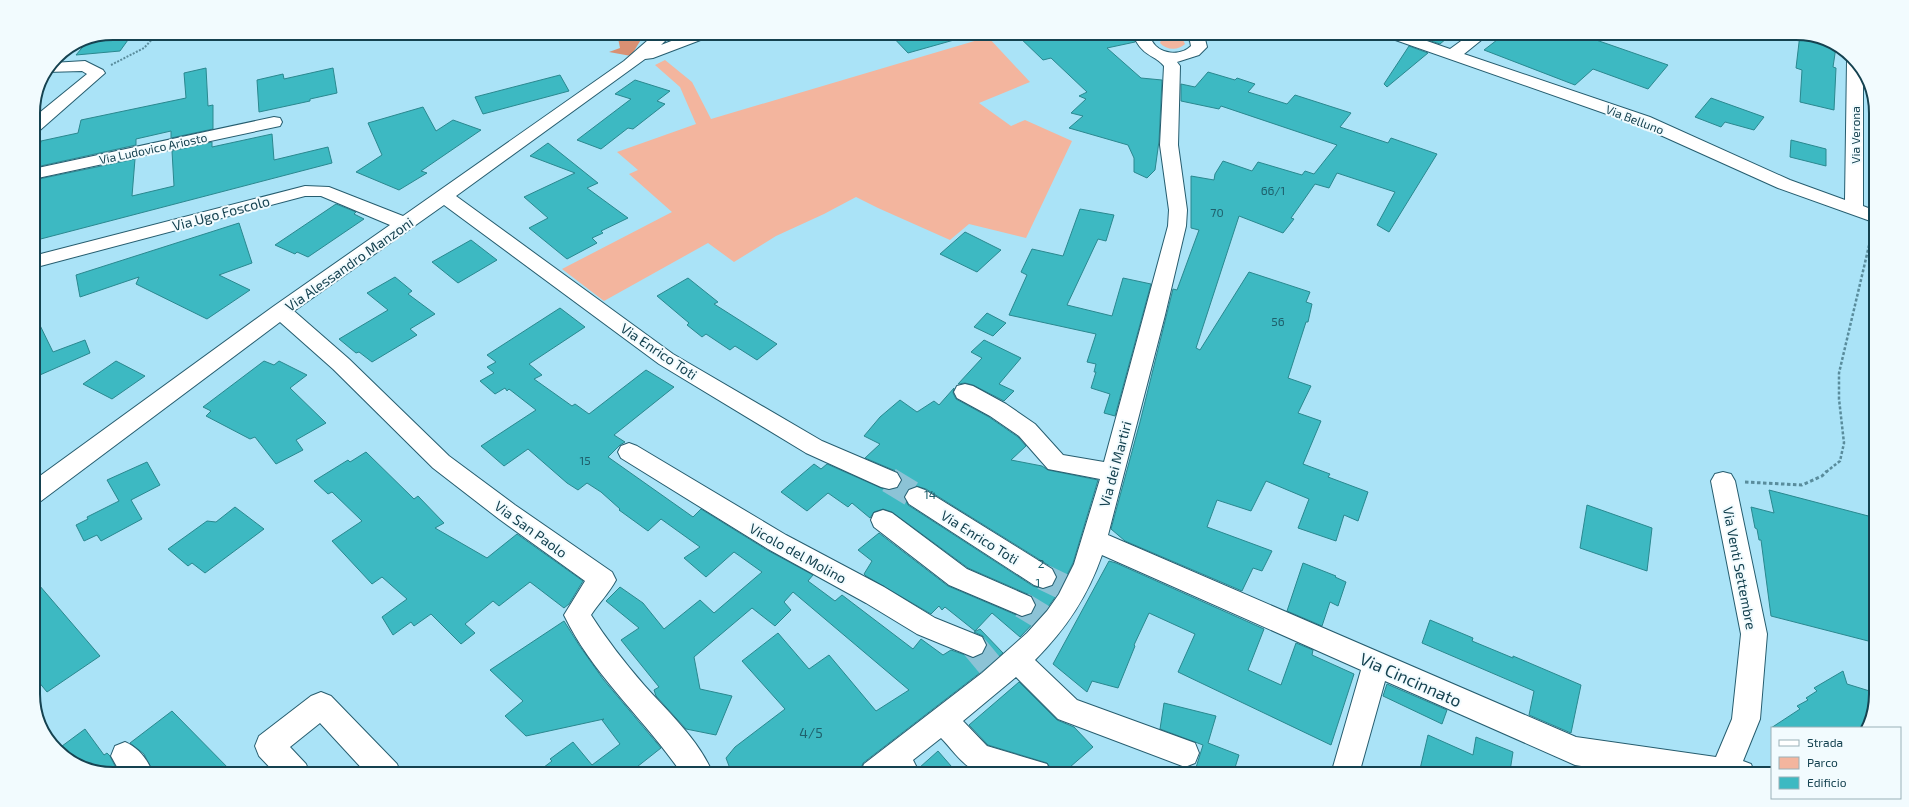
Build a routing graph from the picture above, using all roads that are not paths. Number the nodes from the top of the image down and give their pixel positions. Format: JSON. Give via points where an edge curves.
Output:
{"nodes":[{"id":1,"x":657,"y":40,"type":"edge"},
{"id":2,"x":687,"y":40,"type":"edge"},
{"id":3,"x":1145,"y":40,"type":"edge"},
{"id":4,"x":1194,"y":40,"type":"edge"},
{"id":5,"x":1408,"y":40,"type":"edge"},
{"id":6,"x":1473,"y":40,"type":"edge"},
{"id":7,"x":1452,"y":56,"type":"junction"},
{"id":8,"x":1173,"y":60,"type":"junction"},
{"id":9,"x":630,"y":64,"type":"junction"},
{"id":10,"x":55,"y":68,"type":"edge"},
{"id":11,"x":1855,"y":70,"type":"edge"},
{"id":12,"x":40,"y":121,"type":"edge"},
{"id":13,"x":274,"y":122,"type":"dead end"},
{"id":14,"x":40,"y":172,"type":"edge"},
{"id":15,"x":445,"y":197,"type":"junction"},
{"id":16,"x":1854,"y":209,"type":"junction"},
{"id":17,"x":1869,"y":214,"type":"edge"},
{"id":18,"x":406,"y":224,"type":"junction"},
{"id":19,"x":40,"y":260,"type":"edge"},
{"id":20,"x":281,"y":311,"type":"junction"},
{"id":21,"x":964,"y":392,"type":"dead end"},
{"id":22,"x":629,"y":452,"type":"dead end"},
{"id":23,"x":1112,"y":472,"type":"junction"},
{"id":24,"x":889,"y":480,"type":"tunnel mouth"},
{"id":25,"x":1723,"y":481,"type":"road end"},
{"id":26,"x":40,"y":489,"type":"edge"},
{"id":27,"x":917,"y":497,"type":"tunnel mouth"},
{"id":28,"x":883,"y":520,"type":"dead end"},
{"id":29,"x":1094,"y":540,"type":"junction"},
{"id":30,"x":1043,"y":577,"type":"tunnel mouth"},
{"id":31,"x":1022,"y":606,"type":"tunnel mouth"},
{"id":32,"x":973,"y":645,"type":"tunnel mouth"},
{"id":33,"x":1376,"y":664,"type":"junction"},
{"id":34,"x":1003,"y":668,"type":"junction"},
{"id":35,"x":943,"y":721,"type":"junction"},
{"id":36,"x":1185,"y":753,"type":"dead end"},
{"id":37,"x":289,"y":767,"type":"edge"},
{"id":38,"x":380,"y":767,"type":"edge"},
{"id":39,"x":694,"y":767,"type":"edge"},
{"id":40,"x":893,"y":767,"type":"edge"},
{"id":41,"x":1013,"y":767,"type":"edge"},
{"id":42,"x":1347,"y":767,"type":"edge"},
{"id":43,"x":1685,"y":767,"type":"edge"},
{"id":44,"x":1734,"y":767,"type":"edge"}],
"edges":[{"from":1,"to":9,"type":"street","name":"Via Alessandro Manzoni"},
{"from":2,"to":9,"type":"street"},
{"from":3,"to":8,"type":"street","via":[[1149,50]]},
{"from":4,"to":8,"type":"street","via":[[1199,47],[1196,52]]},
{"from":5,"to":7,"type":"street","name":"Via Belluno"},
{"from":6,"to":7,"type":"street"},
{"from":7,"to":16,"type":"street","name":"Via Belluno","via":[[1644,121],[1784,184]]},
{"from":8,"to":23,"type":"street","name":"Via dei Martiri","via":[[1169,145],[1178,210],[1177,226],[1164,284]]},
{"from":9,"to":15,"type":"street","name":"Via Alessandro Manzoni"},
{"from":10,"to":12,"type":"street","via":[[85,66],[97,73]]},
{"from":11,"to":16,"type":"street","name":"Via Verona"},
{"from":13,"to":14,"type":"street","name":"Via Ludovico Ariosto"},
{"from":15,"to":18,"type":"street","name":"Via Alessandro Manzoni"},
{"from":15,"to":24,"type":"street","name":"Via Enrico Toti","via":[[666,359],[814,447]]},
{"from":16,"to":17,"type":"street","name":"Via Belluno"},
{"from":18,"to":19,"type":"street","name":"Via Ugo Foscolo","via":[[323,190],[305,191]]},
{"from":18,"to":20,"type":"street","name":"Via Alessandro Manzoni"},
{"from":20,"to":26,"type":"street","name":"Via Alessandro Manzoni"},
{"from":20,"to":39,"type":"street","name":"Via San Paolo","via":[[341,364],[441,462],[603,580],[590,594],[578,615],[586,630],[635,694],[658,719]]},
{"from":21,"to":23,"type":"street","via":[[998,410],[1027,430],[1056,463]]},
{"from":22,"to":32,"type":"street","name":"Vicolo del Molino","via":[[776,542],[875,595],[926,626]]},
{"from":23,"to":29,"type":"street","name":"Via dei Martiri"},
{"from":25,"to":44,"type":"street","name":"Via Venti Settembre","via":[[1754,634],[1746,719]]},
{"from":27,"to":30,"type":"street","name":"Via Enrico Toti"},
{"from":28,"to":31,"type":"street","via":[[958,577]]},
{"from":29,"to":33,"type":"street","name":"Via Cincinnato"},
{"from":29,"to":34,"type":"street","name":"Via dei Martiri","via":[[1070,590],[1049,622]]},
{"from":33,"to":42,"type":"street"},
{"from":33,"to":43,"type":"street","name":"Via Cincinnato","via":[[1575,751]]},
{"from":34,"to":35,"type":"street","name":"Via dei Martiri"},
{"from":34,"to":36,"type":"street","via":[[1068,710]]},
{"from":35,"to":40,"type":"street","name":"Via dei Martiri"},
{"from":35,"to":41,"type":"street","via":[[979,757]]},
{"from":37,"to":38,"type":"street","via":[[269,746],[321,705]]}]}
